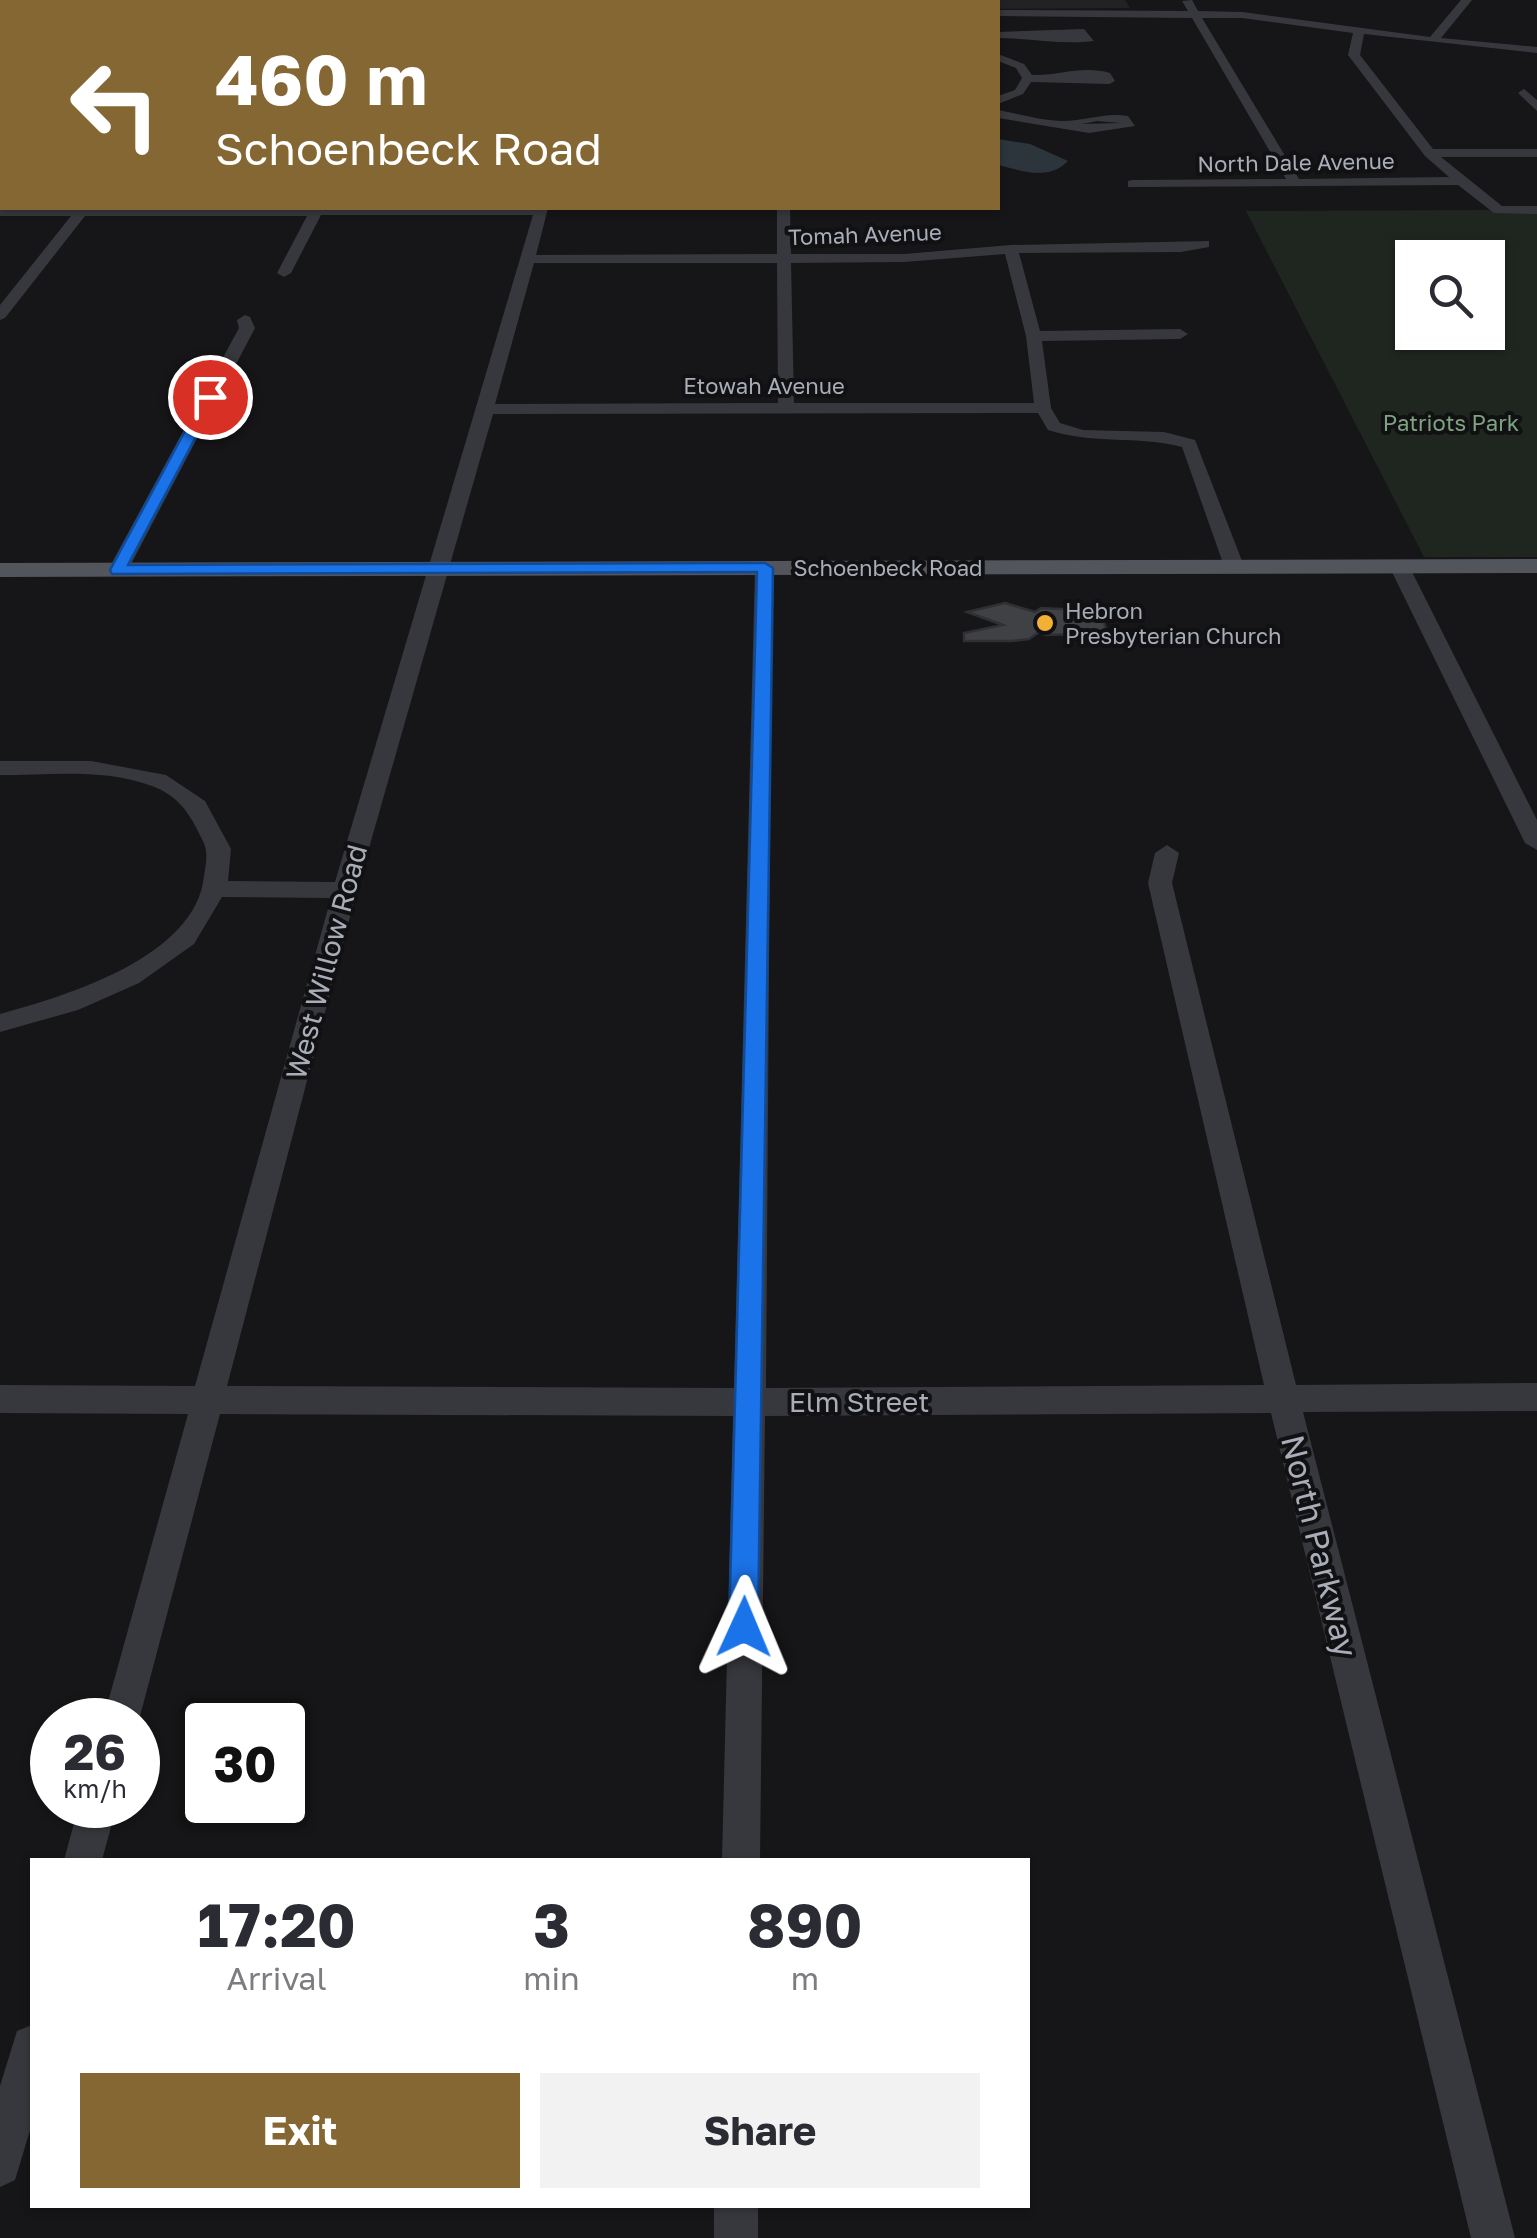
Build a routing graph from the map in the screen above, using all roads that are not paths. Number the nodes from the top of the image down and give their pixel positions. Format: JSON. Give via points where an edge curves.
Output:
{"nodes":[{"id":1,"x":1187,"y":0,"type":"edge"},
{"id":2,"x":1467,"y":0,"type":"edge"},
{"id":3,"x":1313,"y":12,"type":"dead end"},
{"id":4,"x":1000,"y":13,"type":"edge"},
{"id":5,"x":1195,"y":13,"type":"junction"},
{"id":6,"x":1302,"y":23,"type":"junction"},
{"id":7,"x":1359,"y":32,"type":"junction"},
{"id":8,"x":1000,"y":35,"type":"edge"},
{"id":9,"x":1034,"y":35,"type":"dead end"},
{"id":10,"x":1434,"y":40,"type":"junction"},
{"id":11,"x":1537,"y":50,"type":"edge"},
{"id":12,"x":1000,"y":58,"type":"edge"},
{"id":13,"x":1028,"y":78,"type":"junction"},
{"id":14,"x":1062,"y":78,"type":"dead end"},
{"id":15,"x":1000,"y":87,"type":"edge"},
{"id":16,"x":1018,"y":92,"type":"junction"},
{"id":17,"x":1524,"y":93,"type":"dead end"},
{"id":18,"x":1000,"y":99,"type":"edge"},
{"id":19,"x":1537,"y":107,"type":"edge"},
{"id":20,"x":1000,"y":114,"type":"edge"},
{"id":21,"x":1070,"y":124,"type":"dead end"},
{"id":22,"x":1429,"y":153,"type":"junction"},
{"id":23,"x":1537,"y":153,"type":"edge"},
{"id":24,"x":1292,"y":180,"type":"junction"},
{"id":25,"x":1461,"y":180,"type":"junction"},
{"id":26,"x":1132,"y":184,"type":"dead end"},
{"id":27,"x":485,"y":210,"type":"edge"},
{"id":28,"x":542,"y":210,"type":"edge"},
{"id":29,"x":783,"y":210,"type":"edge"},
{"id":30,"x":1537,"y":210,"type":"edge"},
{"id":31,"x":0,"y":212,"type":"edge"},
{"id":32,"x":80,"y":213,"type":"junction"},
{"id":33,"x":315,"y":213,"type":"junction"},
{"id":34,"x":1221,"y":243,"type":"dead end"},
{"id":35,"x":1011,"y":249,"type":"junction"},
{"id":36,"x":527,"y":258,"type":"junction"},
{"id":37,"x":783,"y":259,"type":"junction"},
{"id":38,"x":284,"y":273,"type":"dead end"},
{"id":39,"x":0,"y":315,"type":"edge"},
{"id":40,"x":245,"y":320,"type":"dead end"},
{"id":41,"x":1180,"y":334,"type":"dead end"},
{"id":42,"x":1034,"y":336,"type":"junction"},
{"id":43,"x":786,"y":408,"type":"junction"},
{"id":44,"x":1042,"y":408,"type":"junction"},
{"id":45,"x":486,"y":409,"type":"junction"},
{"id":46,"x":1234,"y":566,"type":"junction"},
{"id":47,"x":1398,"y":566,"type":"junction"},
{"id":48,"x":1537,"y":566,"type":"edge"},
{"id":49,"x":441,"y":568,"type":"junction"},
{"id":50,"x":765,"y":568,"type":"junction"},
{"id":51,"x":0,"y":570,"type":"edge"},
{"id":52,"x":118,"y":570,"type":"junction"},
{"id":53,"x":0,"y":768,"type":"edge"},
{"id":54,"x":1537,"y":843,"type":"edge"},
{"id":55,"x":1167,"y":853,"type":"dead end"},
{"id":56,"x":214,"y":889,"type":"junction"},
{"id":57,"x":345,"y":890,"type":"junction"},
{"id":58,"x":0,"y":1023,"type":"edge"},
{"id":59,"x":1537,"y":1397,"type":"edge"},
{"id":60,"x":1283,"y":1398,"type":"junction"},
{"id":61,"x":0,"y":1399,"type":"edge"},
{"id":62,"x":208,"y":1399,"type":"junction"},
{"id":63,"x":747,"y":1402,"type":"junction"},
{"id":64,"x":127,"y":1698,"type":"edge"},
{"id":65,"x":92,"y":1828,"type":"edge"},
{"id":66,"x":84,"y":1858,"type":"edge"},
{"id":67,"x":741,"y":1858,"type":"edge"},
{"id":68,"x":30,"y":2053,"type":"edge"},
{"id":69,"x":0,"y":2165,"type":"edge"},
{"id":70,"x":736,"y":2208,"type":"edge"},
{"id":71,"x":736,"y":2238,"type":"edge"},
{"id":72,"x":1493,"y":2238,"type":"edge"}],
"edges":[{"from":1,"to":5,"type":"street"},
{"from":2,"to":10,"type":"street"},
{"from":3,"to":6,"type":"street"},
{"from":4,"to":5,"type":"street"},
{"from":5,"to":6,"type":"street"},
{"from":5,"to":24,"type":"street"},
{"from":6,"to":7,"type":"street"},
{"from":7,"to":10,"type":"street"},
{"from":7,"to":22,"type":"street","via":[[1354,55]]},
{"from":8,"to":9,"type":"street"},
{"from":10,"to":11,"type":"street"},
{"from":12,"to":13,"type":"street","via":[[1020,66]]},
{"from":13,"to":14,"type":"street"},
{"from":13,"to":16,"type":"street"},
{"from":15,"to":16,"type":"street"},
{"from":16,"to":18,"type":"street"},
{"from":17,"to":19,"type":"street"},
{"from":20,"to":21,"type":"street"},
{"from":22,"to":23,"type":"street"},
{"from":22,"to":25,"type":"street"},
{"from":24,"to":25,"type":"street","name":"North Dale Avenue"},
{"from":24,"to":26,"type":"street","name":"North Dale Avenue"},
{"from":25,"to":30,"type":"street","via":[[1498,210]]},
{"from":27,"to":33,"type":"street"},
{"from":28,"to":36,"type":"street","name":"West Willow Road"},
{"from":29,"to":37,"type":"street"},
{"from":31,"to":32,"type":"street"},
{"from":32,"to":33,"type":"street"},
{"from":32,"to":39,"type":"street"},
{"from":33,"to":38,"type":"street"},
{"from":34,"to":35,"type":"street","name":"Tomah Avenue"},
{"from":35,"to":37,"type":"street","name":"Tomah Avenue"},
{"from":35,"to":42,"type":"street"},
{"from":36,"to":37,"type":"street","name":"Tomah Avenue"},
{"from":36,"to":45,"type":"street","name":"West Willow Road"},
{"from":37,"to":43,"type":"street"},
{"from":40,"to":52,"type":"street","via":[[247,328]]},
{"from":41,"to":42,"type":"street"},
{"from":42,"to":44,"type":"street"},
{"from":43,"to":44,"type":"street","name":"Etowah Avenue"},
{"from":43,"to":45,"type":"street","name":"Etowah Avenue"},
{"from":44,"to":46,"type":"street","via":[[1054,426],[1081,435],[1189,444]]},
{"from":45,"to":49,"type":"street","name":"West Willow Road"},
{"from":46,"to":47,"type":"main road","name":"Schoenbeck Road"},
{"from":46,"to":50,"type":"main road","name":"Schoenbeck Road"},
{"from":47,"to":48,"type":"main road","name":"Schoenbeck Road"},
{"from":47,"to":54,"type":"street"},
{"from":49,"to":50,"type":"main road","name":"Schoenbeck Road"},
{"from":49,"to":52,"type":"main road","name":"Schoenbeck Road"},
{"from":49,"to":57,"type":"street","name":"West Willow Road"},
{"from":50,"to":63,"type":"street"},
{"from":51,"to":52,"type":"main road","name":"Schoenbeck Road"},
{"from":53,"to":56,"type":"street","via":[[92,768],[158,780],[194,801],[219,848]]},
{"from":55,"to":60,"type":"street","name":"North Parkway","via":[[1160,883]]},
{"from":56,"to":57,"type":"street"},
{"from":56,"to":58,"type":"street","via":[[184,938],[130,977],[69,1004]]},
{"from":57,"to":62,"type":"street","name":"West Willow Road"},
{"from":59,"to":60,"type":"street","name":"Elm Street"},
{"from":60,"to":63,"type":"street","name":"Elm Street"},
{"from":60,"to":72,"type":"street","name":"North Parkway"},
{"from":61,"to":62,"type":"street","name":"Elm Street"},
{"from":62,"to":63,"type":"street","name":"Elm Street"},
{"from":62,"to":64,"type":"street","name":"West Willow Road"},
{"from":63,"to":67,"type":"street"},
{"from":65,"to":66,"type":"street"},
{"from":68,"to":69,"type":"street"},
{"from":70,"to":71,"type":"street"}]}
